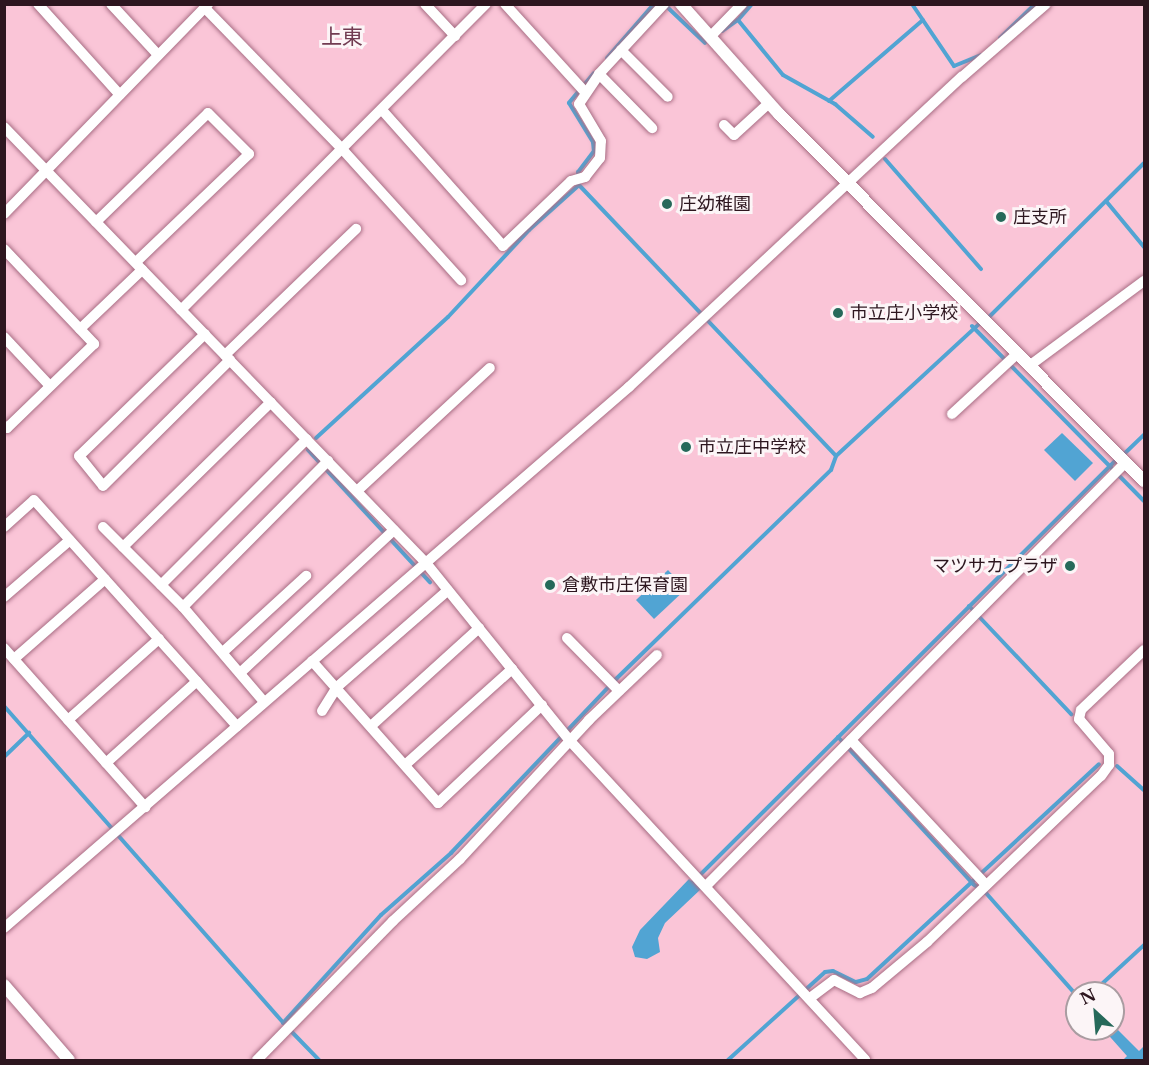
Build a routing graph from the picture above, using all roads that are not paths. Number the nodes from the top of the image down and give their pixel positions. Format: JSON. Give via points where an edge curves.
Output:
{"nodes":[{"id":1,"x":38,"y":4,"type":"edge"},
{"id":2,"x":111,"y":4,"type":"edge"},
{"id":3,"x":425,"y":4,"type":"edge"},
{"id":4,"x":486,"y":4,"type":"edge"},
{"id":5,"x":505,"y":4,"type":"edge"},
{"id":6,"x":681,"y":4,"type":"edge"},
{"id":7,"x":742,"y":4,"type":"edge"},
{"id":8,"x":1046,"y":4,"type":"edge"},
{"id":9,"x":206,"y":6,"type":"edge"},
{"id":10,"x":662,"y":6,"type":"edge"},
{"id":11,"x":454,"y":36,"type":"junction"},
{"id":12,"x":710,"y":37,"type":"junction"},
{"id":13,"x":621,"y":50,"type":"junction"},
{"id":14,"x":158,"y":55,"type":"junction"},
{"id":15,"x":599,"y":74,"type":"junction"},
{"id":16,"x":582,"y":89,"type":"junction"},
{"id":17,"x":120,"y":95,"type":"junction"},
{"id":18,"x":668,"y":98,"type":"dead end"},
{"id":19,"x":769,"y":103,"type":"junction"},
{"id":20,"x":382,"y":110,"type":"junction"},
{"id":21,"x":724,"y":125,"type":"dead end"},
{"id":22,"x":4,"y":127,"type":"edge"},
{"id":23,"x":652,"y":128,"type":"dead end"},
{"id":24,"x":343,"y":150,"type":"junction"},
{"id":25,"x":47,"y":171,"type":"junction"},
{"id":26,"x":848,"y":185,"type":"junction"},
{"id":27,"x":4,"y":214,"type":"edge"},
{"id":28,"x":96,"y":222,"type":"junction"},
{"id":29,"x":356,"y":229,"type":"dead end"},
{"id":30,"x":4,"y":249,"type":"edge"},
{"id":31,"x":139,"y":266,"type":"junction"},
{"id":32,"x":461,"y":280,"type":"dead end"},
{"id":33,"x":1144,"y":281,"type":"edge"},
{"id":34,"x":181,"y":310,"type":"junction"},
{"id":35,"x":80,"y":329,"type":"junction"},
{"id":36,"x":205,"y":334,"type":"junction"},
{"id":37,"x":4,"y":338,"type":"edge"},
{"id":38,"x":228,"y":358,"type":"junction"},
{"id":39,"x":1012,"y":359,"type":"junction"},
{"id":40,"x":1029,"y":366,"type":"junction"},
{"id":41,"x":490,"y":368,"type":"dead end"},
{"id":42,"x":50,"y":386,"type":"junction"},
{"id":43,"x":271,"y":402,"type":"junction"},
{"id":44,"x":952,"y":414,"type":"dead end"},
{"id":45,"x":4,"y":426,"type":"edge"},
{"id":46,"x":307,"y":439,"type":"junction"},
{"id":47,"x":1120,"y":464,"type":"junction"},
{"id":48,"x":323,"y":466,"type":"junction"},
{"id":49,"x":1144,"y":481,"type":"edge"},
{"id":50,"x":357,"y":491,"type":"junction"},
{"id":51,"x":4,"y":527,"type":"edge"},
{"id":52,"x":103,"y":527,"type":"dead end"},
{"id":53,"x":390,"y":535,"type":"junction"},
{"id":54,"x":70,"y":540,"type":"junction"},
{"id":55,"x":123,"y":547,"type":"junction"},
{"id":56,"x":421,"y":568,"type":"junction"},
{"id":57,"x":306,"y":576,"type":"dead end"},
{"id":58,"x":105,"y":579,"type":"junction"},
{"id":59,"x":161,"y":585,"type":"junction"},
{"id":60,"x":448,"y":590,"type":"junction"},
{"id":61,"x":4,"y":597,"type":"edge"},
{"id":62,"x":183,"y":607,"type":"junction"},
{"id":63,"x":479,"y":628,"type":"junction"},
{"id":64,"x":567,"y":638,"type":"dead end"},
{"id":65,"x":159,"y":639,"type":"junction"},
{"id":66,"x":4,"y":648,"type":"edge"},
{"id":67,"x":1144,"y":650,"type":"edge"},
{"id":68,"x":223,"y":652,"type":"junction"},
{"id":69,"x":657,"y":655,"type":"dead end"},
{"id":70,"x":14,"y":659,"type":"junction"},
{"id":71,"x":312,"y":661,"type":"junction"},
{"id":72,"x":512,"y":669,"type":"junction"},
{"id":73,"x":240,"y":674,"type":"junction"},
{"id":74,"x":196,"y":681,"type":"junction"},
{"id":75,"x":337,"y":687,"type":"junction"},
{"id":76,"x":617,"y":690,"type":"junction"},
{"id":77,"x":264,"y":702,"type":"junction"},
{"id":78,"x":542,"y":705,"type":"junction"},
{"id":79,"x":322,"y":711,"type":"dead end"},
{"id":80,"x":68,"y":720,"type":"junction"},
{"id":81,"x":237,"y":726,"type":"junction"},
{"id":82,"x":371,"y":726,"type":"junction"},
{"id":83,"x":566,"y":735,"type":"junction"},
{"id":84,"x":847,"y":744,"type":"junction"},
{"id":85,"x":106,"y":763,"type":"junction"},
{"id":86,"x":405,"y":765,"type":"junction"},
{"id":87,"x":145,"y":807,"type":"junction"},
{"id":88,"x":701,"y":880,"type":"junction"},
{"id":89,"x":981,"y":884,"type":"junction"},
{"id":90,"x":4,"y":928,"type":"edge"},
{"id":91,"x":4,"y":985,"type":"edge"},
{"id":92,"x":806,"y":994,"type":"junction"},
{"id":93,"x":69,"y":1060,"type":"edge"},
{"id":94,"x":257,"y":1060,"type":"edge"},
{"id":95,"x":866,"y":1060,"type":"edge"}],
"edges":[{"from":1,"to":17,"type":"street"},
{"from":2,"to":14,"type":"street"},
{"from":3,"to":11,"type":"street"},
{"from":4,"to":11,"type":"street"},
{"from":5,"to":16,"type":"street"},
{"from":6,"to":12,"type":"street"},
{"from":7,"to":12,"type":"street"},
{"from":8,"to":26,"type":"street"},
{"from":9,"to":14,"type":"street"},
{"from":9,"to":24,"type":"street"},
{"from":10,"to":13,"type":"street"},
{"from":11,"to":20,"type":"street"},
{"from":12,"to":19,"type":"street"},
{"from":13,"to":15,"type":"street"},
{"from":13,"to":18,"type":"street"},
{"from":14,"to":17,"type":"street"},
{"from":15,"to":16,"type":"street"},
{"from":15,"to":23,"type":"street"},
{"from":16,"to":20,"type":"street","via":[[579,104],[602,150],[585,177],[571,181],[503,246]]},
{"from":17,"to":25,"type":"street"},
{"from":19,"to":21,"type":"street","via":[[734,135]]},
{"from":19,"to":26,"type":"street"},
{"from":20,"to":24,"type":"street"},
{"from":22,"to":25,"type":"street"},
{"from":24,"to":32,"type":"street"},
{"from":24,"to":34,"type":"street"},
{"from":25,"to":27,"type":"street"},
{"from":25,"to":28,"type":"street"},
{"from":26,"to":39,"type":"street","via":[[983,321]]},
{"from":26,"to":56,"type":"street"},
{"from":28,"to":31,"type":"street"},
{"from":28,"to":31,"type":"street","via":[[208,113],[249,154]]},
{"from":29,"to":38,"type":"street"},
{"from":30,"to":35,"type":"street"},
{"from":31,"to":34,"type":"street"},
{"from":31,"to":35,"type":"street"},
{"from":33,"to":40,"type":"street"},
{"from":34,"to":36,"type":"street"},
{"from":35,"to":42,"type":"street","via":[[94,344]]},
{"from":36,"to":38,"type":"street"},
{"from":36,"to":38,"type":"street","via":[[79,456],[103,486]]},
{"from":37,"to":42,"type":"street"},
{"from":38,"to":43,"type":"street"},
{"from":39,"to":40,"type":"street"},
{"from":39,"to":44,"type":"street"},
{"from":40,"to":47,"type":"street"},
{"from":41,"to":50,"type":"street"},
{"from":42,"to":45,"type":"street","via":[[7,428]]},
{"from":43,"to":46,"type":"street"},
{"from":43,"to":55,"type":"street"},
{"from":46,"to":48,"type":"street"},
{"from":46,"to":59,"type":"street"},
{"from":47,"to":49,"type":"street"},
{"from":47,"to":84,"type":"street"},
{"from":48,"to":50,"type":"street"},
{"from":48,"to":62,"type":"street"},
{"from":50,"to":53,"type":"street"},
{"from":51,"to":54,"type":"street","via":[[34,500]]},
{"from":52,"to":55,"type":"street"},
{"from":53,"to":56,"type":"street"},
{"from":53,"to":73,"type":"street"},
{"from":54,"to":58,"type":"street"},
{"from":54,"to":61,"type":"street"},
{"from":55,"to":59,"type":"street"},
{"from":56,"to":60,"type":"street"},
{"from":56,"to":71,"type":"street"},
{"from":57,"to":68,"type":"street"},
{"from":58,"to":65,"type":"street"},
{"from":58,"to":70,"type":"street"},
{"from":59,"to":62,"type":"street"},
{"from":60,"to":63,"type":"street"},
{"from":60,"to":75,"type":"street"},
{"from":62,"to":68,"type":"street"},
{"from":63,"to":72,"type":"street"},
{"from":63,"to":82,"type":"street"},
{"from":64,"to":76,"type":"street"},
{"from":65,"to":74,"type":"street"},
{"from":65,"to":80,"type":"street"},
{"from":66,"to":70,"type":"street"},
{"from":67,"to":89,"type":"street","via":[[1081,710],[1079,719],[1106,749],[1109,765]]},
{"from":68,"to":73,"type":"street"},
{"from":69,"to":76,"type":"street"},
{"from":70,"to":80,"type":"street"},
{"from":71,"to":75,"type":"street"},
{"from":71,"to":77,"type":"street"},
{"from":72,"to":78,"type":"street"},
{"from":72,"to":86,"type":"street"},
{"from":73,"to":77,"type":"street"},
{"from":74,"to":81,"type":"street"},
{"from":74,"to":85,"type":"street"},
{"from":75,"to":79,"type":"street"},
{"from":75,"to":82,"type":"street"},
{"from":76,"to":83,"type":"street"},
{"from":77,"to":81,"type":"street"},
{"from":78,"to":83,"type":"street"},
{"from":78,"to":86,"type":"street","via":[[438,803]]},
{"from":80,"to":85,"type":"street"},
{"from":81,"to":87,"type":"street"},
{"from":82,"to":86,"type":"street"},
{"from":83,"to":88,"type":"street"},
{"from":83,"to":94,"type":"street","via":[[290,1030]]},
{"from":84,"to":88,"type":"street"},
{"from":84,"to":89,"type":"street"},
{"from":85,"to":87,"type":"street"},
{"from":87,"to":90,"type":"street"},
{"from":88,"to":92,"type":"street"},
{"from":89,"to":92,"type":"street","via":[[872,988],[860,993],[834,980]]},
{"from":91,"to":93,"type":"street"},
{"from":92,"to":95,"type":"street"}]}
